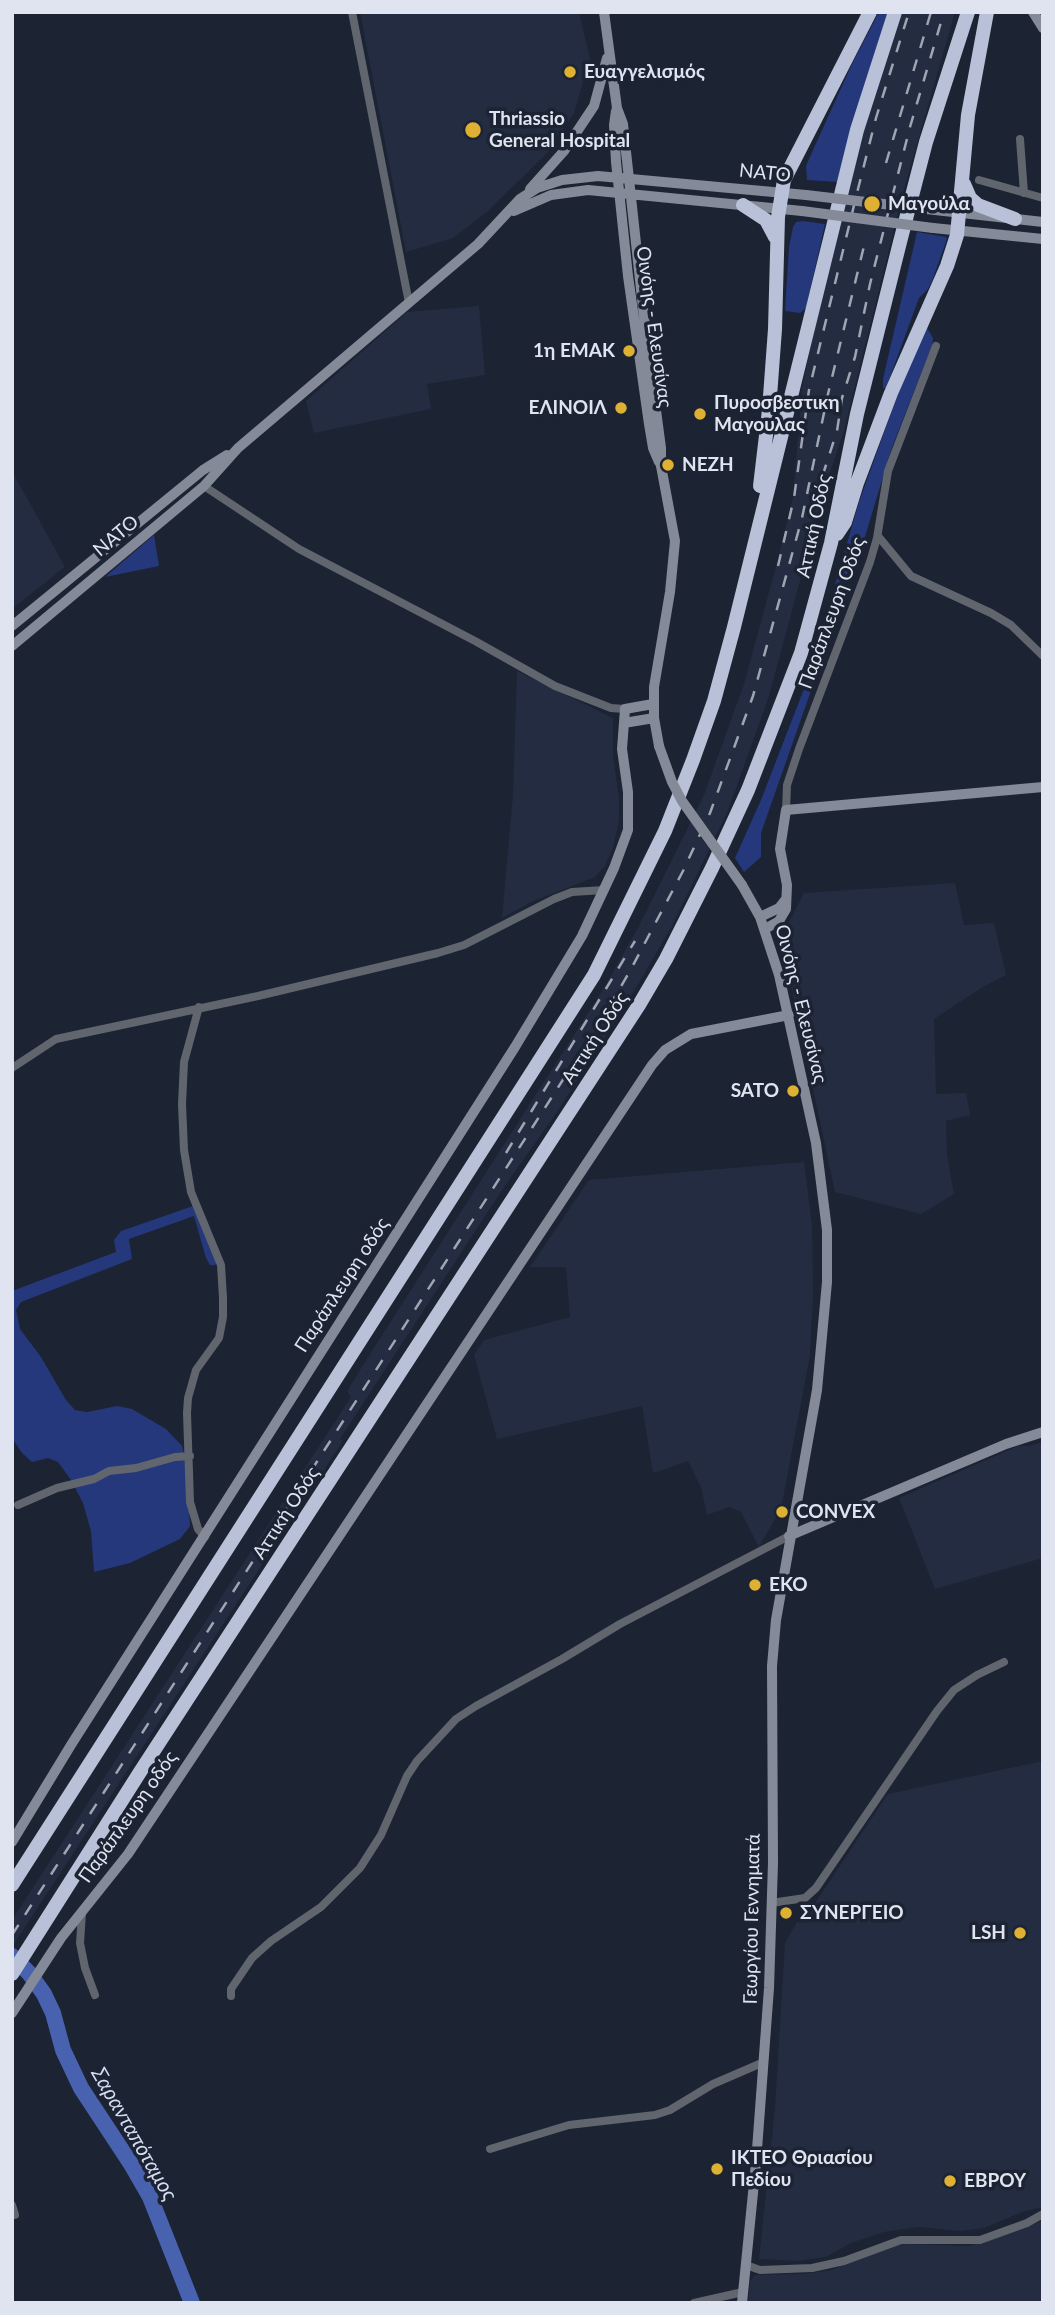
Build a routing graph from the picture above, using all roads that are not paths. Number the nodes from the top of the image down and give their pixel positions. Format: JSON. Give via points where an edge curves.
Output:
{"nodes":[{"id":1,"x":352,"y":12,"type":"edge"},
{"id":2,"x":604,"y":12,"type":"edge"},
{"id":3,"x":870,"y":12,"type":"edge"},
{"id":4,"x":895,"y":12,"type":"edge"},
{"id":5,"x":968,"y":12,"type":"edge"},
{"id":6,"x":987,"y":12,"type":"edge"},
{"id":7,"x":1033,"y":12,"type":"edge"},
{"id":8,"x":1043,"y":28,"type":"edge"},
{"id":9,"x":609,"y":48,"type":"junction"},
{"id":10,"x":1020,"y":139,"type":"dead end"},
{"id":11,"x":623,"y":177,"type":"junction"},
{"id":12,"x":962,"y":180,"type":"junction"},
{"id":13,"x":979,"y":180,"type":"dead end"},
{"id":14,"x":624,"y":192,"type":"junction"},
{"id":15,"x":782,"y":192,"type":"junction"},
{"id":16,"x":1024,"y":193,"type":"junction"},
{"id":17,"x":656,"y":195,"type":"junction"},
{"id":18,"x":1043,"y":198,"type":"edge"},
{"id":19,"x":520,"y":199,"type":"junction"},
{"id":20,"x":743,"y":205,"type":"junction"},
{"id":21,"x":779,"y":208,"type":"junction"},
{"id":22,"x":960,"y":213,"type":"junction"},
{"id":23,"x":632,"y":217,"type":"junction"},
{"id":24,"x":1015,"y":219,"type":"junction"},
{"id":25,"x":1043,"y":222,"type":"edge"},
{"id":26,"x":498,"y":223,"type":"junction"},
{"id":27,"x":958,"y":231,"type":"junction"},
{"id":28,"x":1043,"y":239,"type":"edge"},
{"id":29,"x":777,"y":244,"type":"junction"},
{"id":30,"x":409,"y":303,"type":"junction"},
{"id":31,"x":936,"y":346,"type":"dead end"},
{"id":32,"x":238,"y":448,"type":"junction"},
{"id":33,"x":661,"y":466,"type":"junction"},
{"id":34,"x":204,"y":486,"type":"junction"},
{"id":35,"x":878,"y":536,"type":"junction"},
{"id":36,"x":831,"y":543,"type":"junction"},
{"id":37,"x":745,"y":582,"type":"junction"},
{"id":38,"x":12,"y":626,"type":"edge"},
{"id":39,"x":12,"y":646,"type":"edge"},
{"id":40,"x":1043,"y":656,"type":"edge"},
{"id":41,"x":653,"y":704,"type":"junction"},
{"id":42,"x":625,"y":709,"type":"junction"},
{"id":43,"x":654,"y":718,"type":"junction"},
{"id":44,"x":624,"y":723,"type":"junction"},
{"id":45,"x":1043,"y":787,"type":"edge"},
{"id":46,"x":786,"y":810,"type":"junction"},
{"id":47,"x":604,"y":890,"type":"junction"},
{"id":48,"x":787,"y":897,"type":"junction"},
{"id":49,"x":760,"y":917,"type":"junction"},
{"id":50,"x":765,"y":929,"type":"junction"},
{"id":51,"x":199,"y":1007,"type":"junction"},
{"id":52,"x":789,"y":1015,"type":"junction"},
{"id":53,"x":12,"y":1068,"type":"edge"},
{"id":54,"x":1043,"y":1432,"type":"edge"},
{"id":55,"x":190,"y":1456,"type":"junction"},
{"id":56,"x":18,"y":1505,"type":"dead end"},
{"id":57,"x":789,"y":1536,"type":"junction"},
{"id":58,"x":205,"y":1537,"type":"junction"},
{"id":59,"x":1004,"y":1662,"type":"dead end"},
{"id":60,"x":12,"y":1842,"type":"edge"},
{"id":61,"x":12,"y":1885,"type":"edge"},
{"id":62,"x":771,"y":1903,"type":"junction"},
{"id":63,"x":82,"y":1913,"type":"junction"},
{"id":64,"x":12,"y":1974,"type":"edge"},
{"id":65,"x":95,"y":1995,"type":"dead end"},
{"id":66,"x":231,"y":1996,"type":"dead end"},
{"id":67,"x":12,"y":2013,"type":"edge"},
{"id":68,"x":764,"y":2062,"type":"junction"},
{"id":69,"x":490,"y":2149,"type":"dead end"},
{"id":70,"x":12,"y":2204,"type":"edge"},
{"id":71,"x":1043,"y":2214,"type":"edge"},
{"id":72,"x":15,"y":2215,"type":"dead end"},
{"id":73,"x":746,"y":2265,"type":"junction"},
{"id":74,"x":743,"y":2297,"type":"edge"},
{"id":75,"x":694,"y":2303,"type":"edge"}],
"edges":[{"from":1,"to":30,"type":"street"},
{"from":2,"to":9,"type":"main road"},
{"from":3,"to":15,"type":"highway"},
{"from":4,"to":37,"type":"highway","name":"Αττική Οδός","via":[[857,130]]},
{"from":5,"to":36,"type":"highway","name":"Αττική Οδός","via":[[900,242]]},
{"from":6,"to":12,"type":"highway","via":[[968,115]]},
{"from":7,"to":8,"type":"main road"},
{"from":9,"to":11,"type":"main road"},
{"from":9,"to":19,"type":"main road","via":[[594,106],[557,161]]},
{"from":10,"to":16,"type":"street"},
{"from":11,"to":14,"type":"main road"},
{"from":11,"to":15,"type":"main road","name":"ΝΑΤΟ"},
{"from":11,"to":19,"type":"main road","name":"ΝΑΤΟ","via":[[562,180]]},
{"from":12,"to":22,"type":"highway"},
{"from":12,"to":24,"type":"highway","via":[[978,205]]},
{"from":13,"to":16,"type":"street"},
{"from":14,"to":17,"type":"main road","name":"ΝΑΤΟ"},
{"from":14,"to":23,"type":"main road","name":"Οινόης - Ελευσίνας"},
{"from":14,"to":26,"type":"main road","name":"ΝΑΤΟ","via":[[563,192],[528,203]]},
{"from":14,"to":33,"type":"main road","name":"Οινόης - Ελευσίνας","via":[[647,411]]},
{"from":15,"to":21,"type":"highway"},
{"from":15,"to":22,"type":"main road","name":"ΝΑΤΟ","bridge":true},
{"from":16,"to":18,"type":"street"},
{"from":17,"to":20,"type":"main road","name":"ΝΑΤΟ"},
{"from":17,"to":23,"type":"main road","via":[[638,203]]},
{"from":19,"to":26,"type":"main road","name":"ΝΑΤΟ"},
{"from":20,"to":21,"type":"main road","name":"ΝΑΤΟ"},
{"from":20,"to":29,"type":"highway","via":[[766,220]]},
{"from":21,"to":27,"type":"main road","name":"ΝΑΤΟ","bridge":true},
{"from":21,"to":29,"type":"highway"},
{"from":22,"to":24,"type":"main road","name":"ΝΑΤΟ"},
{"from":22,"to":27,"type":"highway"},
{"from":23,"to":33,"type":"main road","name":"Οινόης - Ελευσίνας"},
{"from":24,"to":25,"type":"main road","name":"ΝΑΤΟ"},
{"from":26,"to":30,"type":"main road","name":"ΝΑΤΟ"},
{"from":27,"to":28,"type":"main road","name":"ΝΑΤΟ"},
{"from":27,"to":36,"type":"highway","via":[[891,393],[845,522]]},
{"from":29,"to":37,"type":"highway","via":[[769,410]]},
{"from":30,"to":32,"type":"main road","name":"ΝΑΤΟ"},
{"from":31,"to":35,"type":"street","name":"Παράπλευρη Οδός","via":[[888,471]]},
{"from":32,"to":34,"type":"main road","name":"ΝΑΤΟ"},
{"from":32,"to":38,"type":"main road","name":"ΝΑΤΟ","via":[[203,470]]},
{"from":33,"to":41,"type":"main road","name":"Οινόης - Ελευσίνας","via":[[675,541]]},
{"from":34,"to":39,"type":"main road","name":"ΝΑΤΟ"},
{"from":34,"to":42,"type":"street","via":[[299,550],[555,686]]},
{"from":35,"to":40,"type":"street","via":[[911,576],[1011,625]]},
{"from":35,"to":46,"type":"street","name":"Παράπλευρη Οδός","via":[[799,749]]},
{"from":36,"to":64,"type":"highway","name":"Αττική Οδός","via":[[801,653],[748,790],[666,959]]},
{"from":37,"to":61,"type":"highway","name":"Αττική Οδός","via":[[714,701],[693,760],[594,975]]},
{"from":41,"to":42,"type":"main road"},
{"from":41,"to":43,"type":"main road","name":"Οινόης - Ελευσίνας"},
{"from":42,"to":44,"type":"main road","name":"Παράπλευρη οδός"},
{"from":43,"to":44,"type":"main road"},
{"from":43,"to":49,"type":"main road","name":"Οινόης - Ελευσίνας","bridge":true,"via":[[668,774],[682,801]]},
{"from":44,"to":47,"type":"main road","name":"Παράπλευρη οδός","via":[[628,830]]},
{"from":45,"to":46,"type":"main road"},
{"from":46,"to":48,"type":"main road","via":[[780,849]]},
{"from":47,"to":51,"type":"street","via":[[554,898],[464,945]]},
{"from":47,"to":58,"type":"main road","name":"Παράπλευρη οδός","via":[[541,1004]]},
{"from":48,"to":49,"type":"main road","via":[[779,908]]},
{"from":48,"to":50,"type":"main road","via":[[783,915]]},
{"from":49,"to":50,"type":"main road","name":"Οινόης - Ελευσίνας"},
{"from":50,"to":52,"type":"main road","name":"Οινόης - Ελευσίνας"},
{"from":51,"to":53,"type":"street","via":[[56,1039]]},
{"from":51,"to":55,"type":"street","via":[[184,1062],[182,1132],[191,1192],[221,1265],[223,1317],[219,1338],[196,1370],[188,1398]]},
{"from":52,"to":57,"type":"main road","name":"Οινόης - Ελευσίνας","via":[[816,1143],[827,1230],[827,1282],[817,1390]]},
{"from":52,"to":63,"type":"main road","name":"Παράπλευρη οδός","via":[[691,1034],[665,1050],[652,1065],[128,1854]]},
{"from":54,"to":57,"type":"main road"},
{"from":55,"to":56,"type":"street","via":[[108,1471]]},
{"from":55,"to":58,"type":"street","via":[[190,1502]]},
{"from":57,"to":62,"type":"main road","name":"Γεωργίου Γεννηματά","via":[[772,1666]]},
{"from":57,"to":66,"type":"street","via":[[620,1624],[456,1719],[407,1776],[381,1835],[360,1868],[321,1907],[252,1958],[230,1989]]},
{"from":58,"to":60,"type":"main road","name":"Παράπλευρη οδός"},
{"from":59,"to":62,"type":"street","via":[[954,1690],[816,1888],[805,1898]]},
{"from":62,"to":68,"type":"main road","name":"Γεωργίου Γεννηματά"},
{"from":63,"to":65,"type":"street","via":[[80,1944]]},
{"from":63,"to":67,"type":"main road","name":"Παράπλευρη οδός"},
{"from":68,"to":69,"type":"street","via":[[655,2115],[569,2125]]},
{"from":68,"to":73,"type":"main road","name":"Γεωργίου Γεννηματά"},
{"from":70,"to":72,"type":"street"},
{"from":71,"to":73,"type":"street","via":[[980,2240],[901,2240],[812,2268],[760,2270]]},
{"from":73,"to":74,"type":"main road","name":"Γεωργίου Γεννηματά"},
{"from":74,"to":75,"type":"street"}]}
